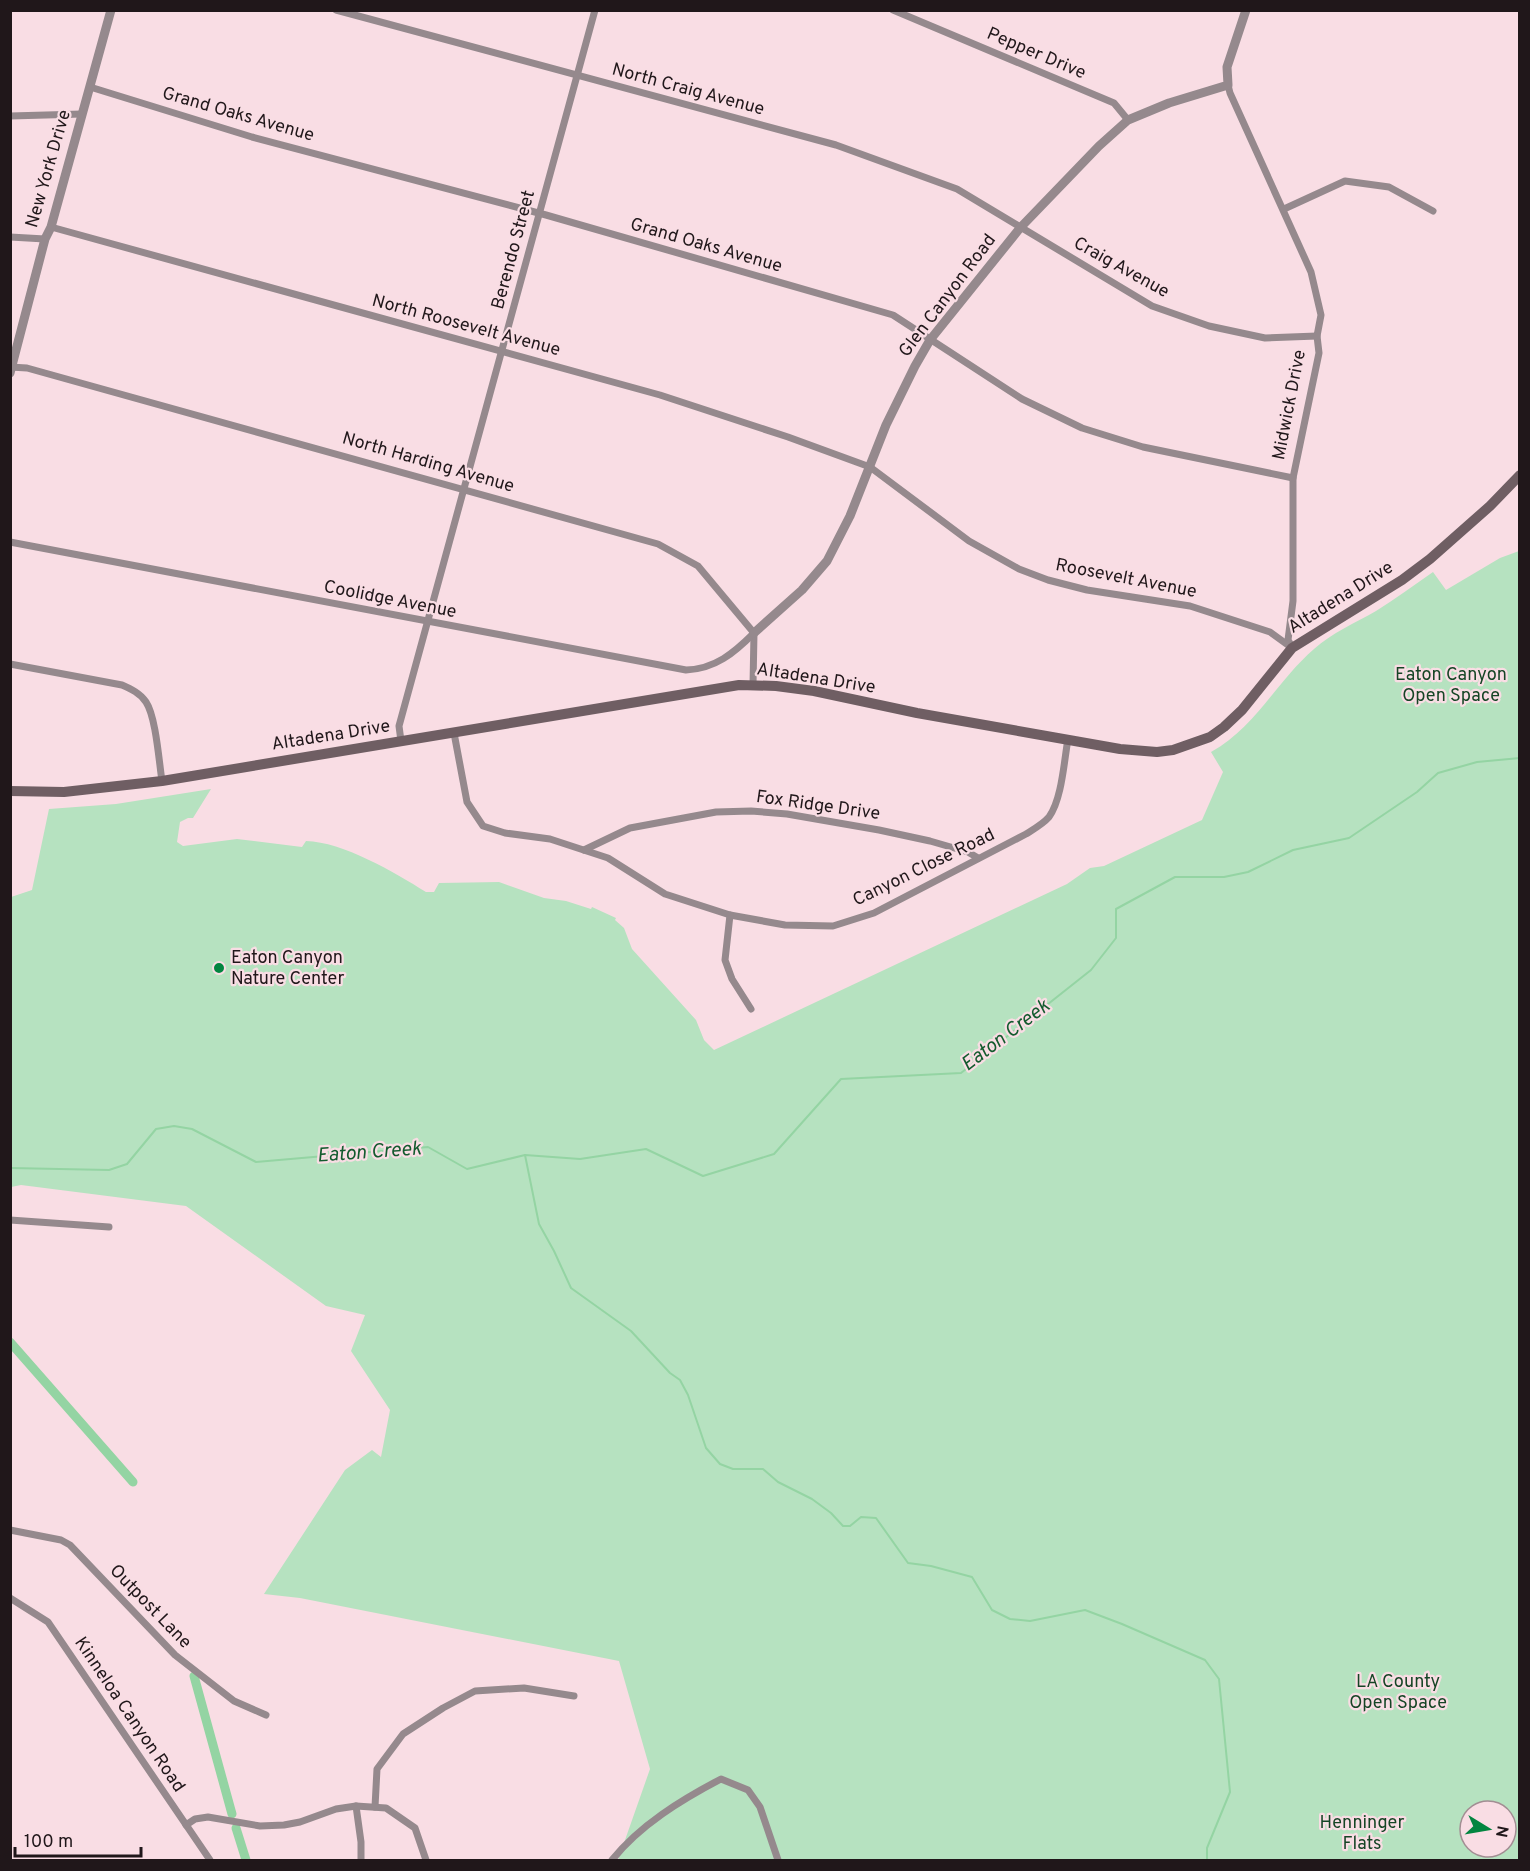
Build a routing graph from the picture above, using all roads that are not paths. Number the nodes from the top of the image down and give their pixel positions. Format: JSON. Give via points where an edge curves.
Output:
{"nodes":[{"id":1,"x":111,"y":10,"type":"edge"},
{"id":2,"x":336,"y":10,"type":"edge"},
{"id":3,"x":596,"y":10,"type":"edge"},
{"id":4,"x":893,"y":10,"type":"edge"},
{"id":5,"x":1246,"y":10,"type":"edge"},
{"id":6,"x":577,"y":75,"type":"junction"},
{"id":7,"x":1228,"y":85,"type":"junction"},
{"id":8,"x":90,"y":87,"type":"junction"},
{"id":9,"x":82,"y":114,"type":"junction"},
{"id":10,"x":10,"y":116,"type":"edge"},
{"id":11,"x":1128,"y":120,"type":"junction"},
{"id":12,"x":1284,"y":208,"type":"junction"},
{"id":13,"x":1433,"y":211,"type":"dead end"},
{"id":14,"x":539,"y":213,"type":"junction"},
{"id":15,"x":51,"y":227,"type":"junction"},
{"id":16,"x":1020,"y":228,"type":"junction"},
{"id":17,"x":10,"y":237,"type":"edge"},
{"id":18,"x":45,"y":239,"type":"junction"},
{"id":19,"x":1317,"y":336,"type":"junction"},
{"id":20,"x":930,"y":340,"type":"junction"},
{"id":21,"x":502,"y":351,"type":"junction"},
{"id":22,"x":11,"y":369,"type":"edge"},
{"id":23,"x":870,"y":468,"type":"junction"},
{"id":24,"x":1520,"y":475,"type":"edge"},
{"id":25,"x":1293,"y":478,"type":"junction"},
{"id":26,"x":465,"y":489,"type":"junction"},
{"id":27,"x":10,"y":542,"type":"edge"},
{"id":28,"x":429,"y":622,"type":"junction"},
{"id":29,"x":754,"y":633,"type":"junction"},
{"id":30,"x":1292,"y":648,"type":"junction"},
{"id":31,"x":10,"y":663,"type":"edge"},
{"id":32,"x":753,"y":685,"type":"junction"},
{"id":33,"x":454,"y":733,"type":"junction"},
{"id":34,"x":1068,"y":739,"type":"junction"},
{"id":35,"x":400,"y":741,"type":"junction"},
{"id":36,"x":162,"y":781,"type":"junction"},
{"id":37,"x":10,"y":791,"type":"edge"},
{"id":38,"x":584,"y":850,"type":"junction"},
{"id":39,"x":978,"y":858,"type":"junction"},
{"id":40,"x":730,"y":915,"type":"junction"},
{"id":41,"x":751,"y":1009,"type":"dead end"},
{"id":42,"x":10,"y":1220,"type":"edge"},
{"id":43,"x":109,"y":1227,"type":"dead end"},
{"id":44,"x":10,"y":1530,"type":"edge"},
{"id":45,"x":10,"y":1598,"type":"edge"},
{"id":46,"x":574,"y":1696,"type":"dead end"},
{"id":47,"x":266,"y":1715,"type":"dead end"},
{"id":48,"x":356,"y":1806,"type":"junction"},
{"id":49,"x":375,"y":1807,"type":"junction"},
{"id":50,"x":186,"y":1825,"type":"junction"},
{"id":51,"x":210,"y":1860,"type":"edge"},
{"id":52,"x":361,"y":1860,"type":"edge"},
{"id":53,"x":426,"y":1860,"type":"edge"},
{"id":54,"x":612,"y":1860,"type":"edge"},
{"id":55,"x":778,"y":1860,"type":"edge"}],
"edges":[{"from":1,"to":8,"type":"street","name":"New York Drive"},
{"from":2,"to":6,"type":"street","name":"North Craig Avenue"},
{"from":3,"to":6,"type":"street","name":"Berendo Street"},
{"from":4,"to":11,"type":"street","name":"Pepper Drive","via":[[1114,104]]},
{"from":5,"to":7,"type":"street","name":"Midwick Drive","via":[[1227,67]]},
{"from":6,"to":14,"type":"street","name":"Berendo Street"},
{"from":6,"to":16,"type":"street","name":"North Craig Avenue","via":[[836,145],[957,189]]},
{"from":7,"to":11,"type":"street","name":"Glen Canyon Road"},
{"from":7,"to":12,"type":"street","name":"Midwick Drive"},
{"from":8,"to":9,"type":"street","name":"New York Drive"},
{"from":8,"to":14,"type":"street","name":"Grand Oaks Avenue","via":[[252,137]]},
{"from":9,"to":10,"type":"street"},
{"from":9,"to":15,"type":"street","name":"New York Drive"},
{"from":11,"to":16,"type":"street","name":"Glen Canyon Road"},
{"from":12,"to":13,"type":"street","via":[[1345,181],[1389,187]]},
{"from":12,"to":19,"type":"street","name":"Midwick Drive","via":[[1311,272],[1321,315]]},
{"from":14,"to":20,"type":"street","name":"Grand Oaks Avenue","via":[[893,315]]},
{"from":14,"to":21,"type":"street","name":"Berendo Street"},
{"from":15,"to":18,"type":"street","name":"New York Drive"},
{"from":15,"to":21,"type":"street","name":"North Roosevelt Avenue"},
{"from":16,"to":19,"type":"street","name":"Craig Avenue","via":[[1152,306],[1209,326],[1265,338]]},
{"from":16,"to":20,"type":"street","name":"Glen Canyon Road"},
{"from":17,"to":18,"type":"street"},
{"from":18,"to":22,"type":"street","name":"New York Drive"},
{"from":19,"to":25,"type":"street","name":"Midwick Drive","via":[[1320,353]]},
{"from":20,"to":23,"type":"street","name":"Glen Canyon Road","via":[[897,399]]},
{"from":20,"to":25,"type":"street","name":"Grand Oaks Avenue","via":[[1022,399],[1092,431],[1154,450]]},
{"from":21,"to":23,"type":"street","name":"North Roosevelt Avenue","via":[[660,395]]},
{"from":21,"to":26,"type":"street","name":"Berendo Street"},
{"from":22,"to":26,"type":"street","name":"North Harding Avenue","via":[[27,368]]},
{"from":23,"to":29,"type":"street","name":"Glen Canyon Road","via":[[827,561],[802,590]]},
{"from":23,"to":30,"type":"street","name":"Roosevelt Avenue","via":[[969,541],[1019,569],[1087,590],[1190,606],[1270,632]]},
{"from":24,"to":30,"type":"main road","name":"Altadena Drive","via":[[1430,559]]},
{"from":25,"to":30,"type":"street","name":"Midwick Drive","via":[[1293,601],[1288,640]]},
{"from":26,"to":28,"type":"street","name":"Berendo Street"},
{"from":26,"to":29,"type":"street","name":"North Harding Avenue","via":[[658,544],[698,566]]},
{"from":27,"to":28,"type":"street","name":"Coolidge Avenue"},
{"from":28,"to":29,"type":"street","name":"Coolidge Avenue","via":[[686,670],[716,664]]},
{"from":28,"to":35,"type":"street","name":"Berendo Street","via":[[399,726]]},
{"from":29,"to":32,"type":"street"},
{"from":30,"to":34,"type":"main road","name":"Altadena Drive","via":[[1242,710],[1210,737],[1157,752]]},
{"from":31,"to":36,"type":"street","via":[[123,685],[137,692],[151,713]]},
{"from":32,"to":33,"type":"main road","name":"Altadena Drive","via":[[701,690]]},
{"from":32,"to":34,"type":"main road","name":"Altadena Drive","via":[[814,692]]},
{"from":33,"to":35,"type":"main road","name":"Altadena Drive"},
{"from":33,"to":38,"type":"street","name":"Canyon Close Road","via":[[467,802],[483,826]]},
{"from":34,"to":39,"type":"street","name":"Canyon Close Road","via":[[1057,795],[1048,817],[1026,834]]},
{"from":35,"to":36,"type":"main road","name":"Altadena Drive"},
{"from":36,"to":37,"type":"main road","name":"Altadena Drive","via":[[64,792]]},
{"from":38,"to":39,"type":"street","name":"Fox Ridge Drive","via":[[630,828],[716,812],[752,811],[889,832]]},
{"from":38,"to":40,"type":"street","name":"Canyon Close Road","via":[[608,858],[665,894]]},
{"from":39,"to":40,"type":"street","name":"Canyon Close Road","via":[[874,913],[833,926],[785,925]]},
{"from":40,"to":41,"type":"street","via":[[725,960]]},
{"from":42,"to":43,"type":"street"},
{"from":44,"to":47,"type":"street","name":"Outpost Lane","via":[[70,1545],[175,1655],[234,1701]]},
{"from":45,"to":50,"type":"street","name":"Kinneloa Canyon Road","via":[[48,1622]]},
{"from":46,"to":49,"type":"street","via":[[524,1688],[475,1691],[443,1708],[403,1734],[377,1769]]},
{"from":48,"to":49,"type":"street"},
{"from":48,"to":50,"type":"street","via":[[284,1825],[260,1826],[208,1817]]},
{"from":48,"to":52,"type":"street"},
{"from":49,"to":53,"type":"street","via":[[386,1808],[415,1828]]},
{"from":50,"to":51,"type":"street","name":"Kinneloa Canyon Road"},
{"from":54,"to":55,"type":"street","via":[[628,1841],[689,1796],[721,1779],[748,1790],[754,1798]]}]}
